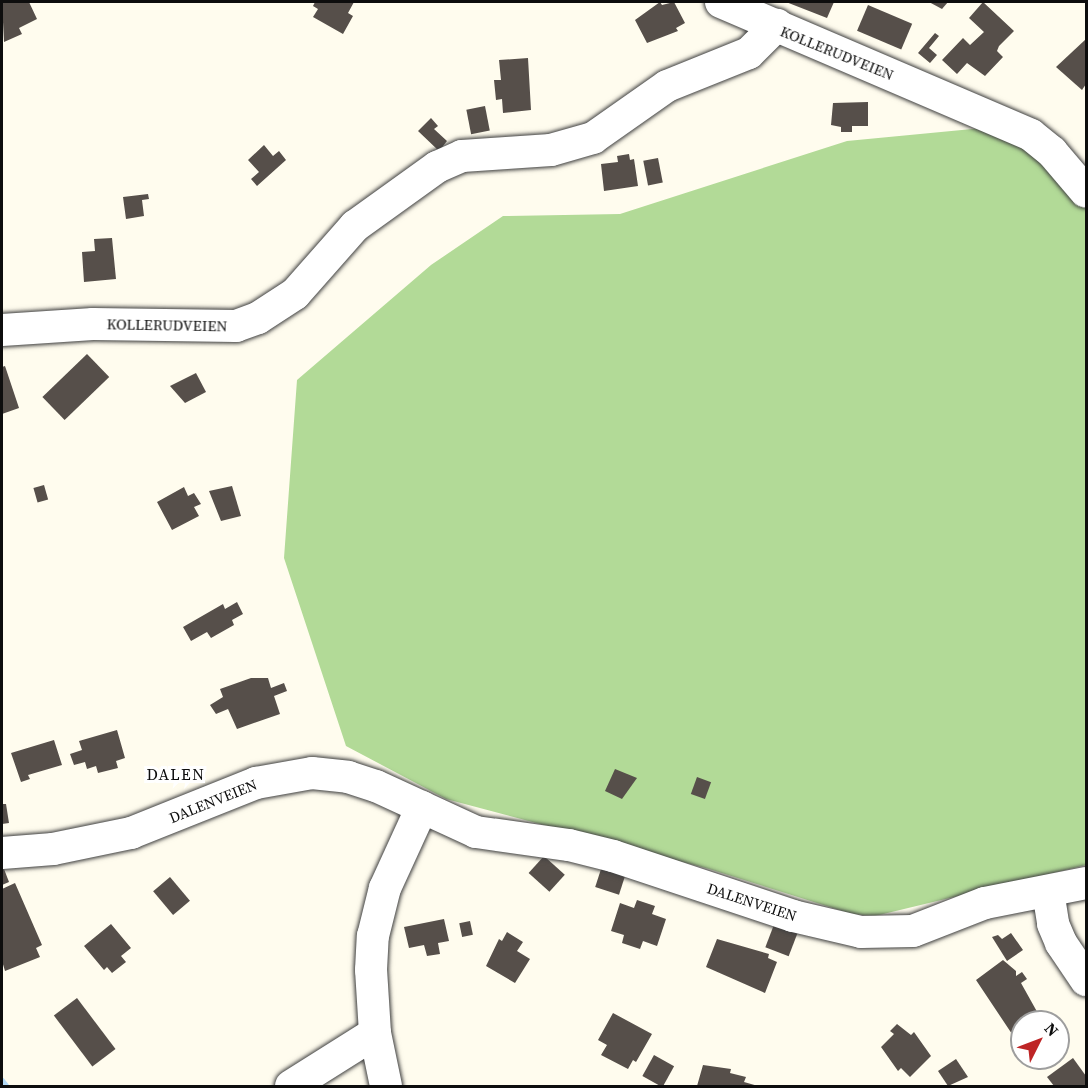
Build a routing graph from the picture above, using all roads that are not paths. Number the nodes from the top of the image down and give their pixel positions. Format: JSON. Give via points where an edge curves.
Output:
{"nodes":[{"id":1,"x":721,"y":2,"type":"edge"},
{"id":2,"x":777,"y":26,"type":"junction"},
{"id":3,"x":1086,"y":192,"type":"edge"},
{"id":4,"x":2,"y":330,"type":"edge"},
{"id":5,"x":422,"y":807,"type":"junction"},
{"id":6,"x":2,"y":853,"type":"edge"},
{"id":7,"x":1086,"y":883,"type":"edge"},
{"id":8,"x":1048,"y":891,"type":"junction"},
{"id":9,"x":1086,"y":980,"type":"edge"},
{"id":10,"x":375,"y":1033,"type":"junction"},
{"id":11,"x":291,"y":1086,"type":"edge"},
{"id":12,"x":386,"y":1086,"type":"edge"}],
"edges":[{"from":1,"to":2,"type":"street"},
{"from":2,"to":3,"type":"street","name":"KOLLERUDVEIEN","via":[[1031,135],[1052,152]]},
{"from":2,"to":4,"type":"street","name":"KOLLERUDVEIEN","via":[[749,53],[667,86],[609,130],[572,147],[470,155],[436,167],[355,226],[295,294],[258,318],[236,326],[93,324]]},
{"from":5,"to":6,"type":"street","name":"DALENVEIEN","via":[[348,777],[312,773],[256,783],[131,833],[53,849]]},
{"from":5,"to":8,"type":"street","name":"DALENVEIEN","via":[[476,832],[569,845],[613,856],[793,916],[861,932],[913,931],[985,903]]},
{"from":5,"to":10,"type":"street","via":[[396,856],[378,908],[370,970]]},
{"from":7,"to":8,"type":"street","name":"DALENVEIEN"},
{"from":8,"to":9,"type":"street","via":[[1053,924],[1061,943]]},
{"from":10,"to":11,"type":"street"},
{"from":10,"to":12,"type":"street"}]}
